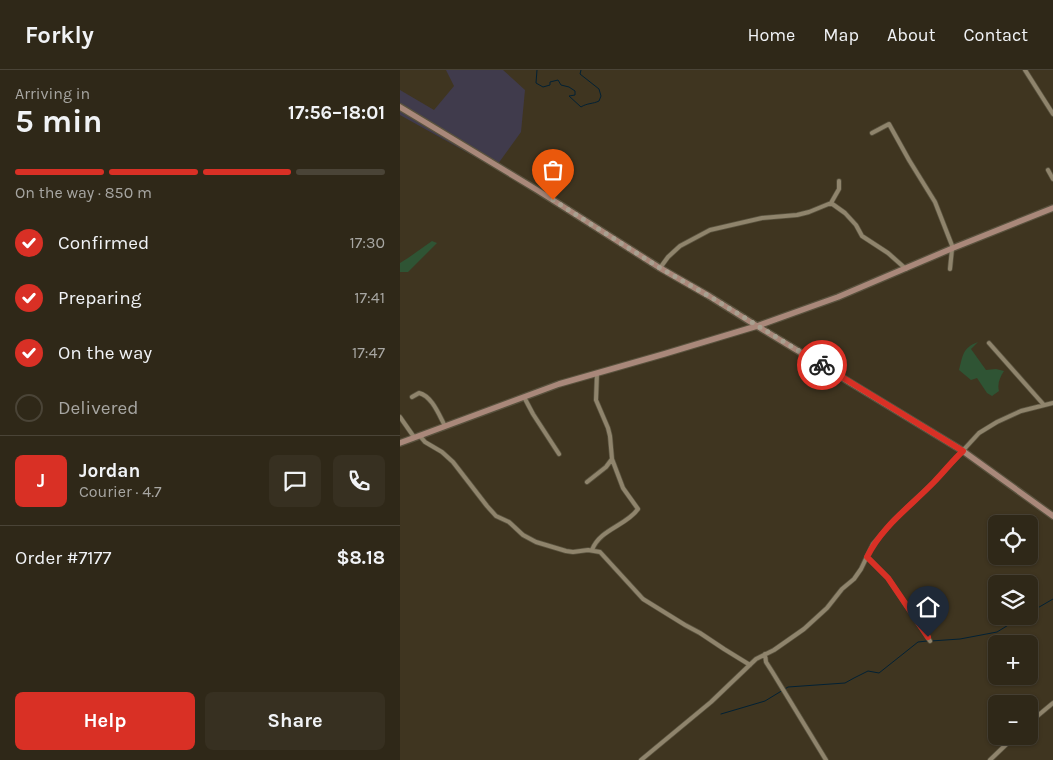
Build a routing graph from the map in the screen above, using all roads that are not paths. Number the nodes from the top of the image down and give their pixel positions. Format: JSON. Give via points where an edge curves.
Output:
{"nodes":[{"id":1,"x":1025,"y":70,"type":"edge"},
{"id":2,"x":400,"y":107,"type":"edge"},
{"id":3,"x":1053,"y":114,"type":"edge"},
{"id":4,"x":872,"y":133,"type":"dead end"},
{"id":5,"x":1048,"y":170,"type":"dead end"},
{"id":6,"x":1053,"y":179,"type":"edge"},
{"id":7,"x":840,"y":181,"type":"dead end"},
{"id":8,"x":831,"y":203,"type":"junction"},
{"id":9,"x":1053,"y":208,"type":"edge"},
{"id":10,"x":891,"y":248,"type":"dead end"},
{"id":11,"x":952,"y":248,"type":"junction"},
{"id":12,"x":888,"y":253,"type":"junction"},
{"id":13,"x":660,"y":268,"type":"junction"},
{"id":14,"x":906,"y":269,"type":"junction"},
{"id":15,"x":950,"y":269,"type":"dead end"},
{"id":16,"x":757,"y":326,"type":"junction"},
{"id":17,"x":988,"y":343,"type":"dead end"},
{"id":18,"x":597,"y":373,"type":"junction"},
{"id":19,"x":412,"y":397,"type":"dead end"},
{"id":20,"x":524,"y":397,"type":"junction"},
{"id":21,"x":1053,"y":403,"type":"edge"},
{"id":22,"x":1044,"y":405,"type":"junction"},
{"id":23,"x":400,"y":417,"type":"edge"},
{"id":24,"x":445,"y":426,"type":"junction"},
{"id":25,"x":417,"y":436,"type":"junction"},
{"id":26,"x":400,"y":442,"type":"edge"},
{"id":27,"x":963,"y":451,"type":"junction"},
{"id":28,"x":559,"y":454,"type":"dead end"},
{"id":29,"x":612,"y":459,"type":"junction"},
{"id":30,"x":587,"y":482,"type":"dead end"},
{"id":31,"x":1053,"y":516,"type":"edge"},
{"id":32,"x":592,"y":550,"type":"junction"},
{"id":33,"x":867,"y":557,"type":"junction"},
{"id":34,"x":930,"y":641,"type":"dead end"},
{"id":35,"x":765,"y":654,"type":"junction"},
{"id":36,"x":750,"y":665,"type":"junction"},
{"id":37,"x":1053,"y":703,"type":"edge"},
{"id":38,"x":1038,"y":716,"type":"edge"},
{"id":39,"x":1006,"y":745,"type":"edge"},
{"id":40,"x":641,"y":760,"type":"edge"},
{"id":41,"x":826,"y":760,"type":"edge"},
{"id":42,"x":990,"y":760,"type":"edge"}],
"edges":[{"from":1,"to":3,"type":"street"},
{"from":2,"to":13,"type":"street"},
{"from":4,"to":11,"type":"street","via":[[889,124],[935,202]]},
{"from":5,"to":6,"type":"street"},
{"from":7,"to":8,"type":"street"},
{"from":8,"to":12,"type":"street","via":[[856,224],[862,236]]},
{"from":8,"to":13,"type":"street","via":[[797,215],[762,218],[710,230],[680,246]]},
{"from":9,"to":11,"type":"street"},
{"from":10,"to":12,"type":"street"},
{"from":11,"to":14,"type":"street"},
{"from":11,"to":15,"type":"street"},
{"from":12,"to":14,"type":"street"},
{"from":13,"to":16,"type":"street"},
{"from":14,"to":16,"type":"street"},
{"from":16,"to":18,"type":"street"},
{"from":16,"to":27,"type":"street"},
{"from":17,"to":22,"type":"street"},
{"from":18,"to":20,"type":"street"},
{"from":18,"to":29,"type":"street","via":[[596,400],[608,428]]},
{"from":19,"to":24,"type":"street","via":[[423,394]]},
{"from":20,"to":24,"type":"street"},
{"from":20,"to":28,"type":"street"},
{"from":21,"to":22,"type":"street"},
{"from":22,"to":27,"type":"street","via":[[997,422],[979,433]]},
{"from":23,"to":25,"type":"street"},
{"from":24,"to":25,"type":"street"},
{"from":25,"to":26,"type":"street"},
{"from":25,"to":32,"type":"street","via":[[453,462],[496,516],[510,522],[523,535],[566,551]]},
{"from":27,"to":31,"type":"street"},
{"from":27,"to":33,"type":"street","via":[[894,520],[873,544]]},
{"from":29,"to":30,"type":"street"},
{"from":29,"to":32,"type":"street","via":[[622,488],[638,509],[595,543]]},
{"from":32,"to":36,"type":"street","via":[[600,552],[643,599]]},
{"from":33,"to":34,"type":"street","via":[[888,578]]},
{"from":33,"to":35,"type":"street","via":[[854,579],[827,608],[804,629]]},
{"from":35,"to":36,"type":"street"},
{"from":35,"to":41,"type":"street","via":[[766,662]]},
{"from":36,"to":40,"type":"street"},
{"from":37,"to":38,"type":"street"},
{"from":39,"to":42,"type":"street"}]}
